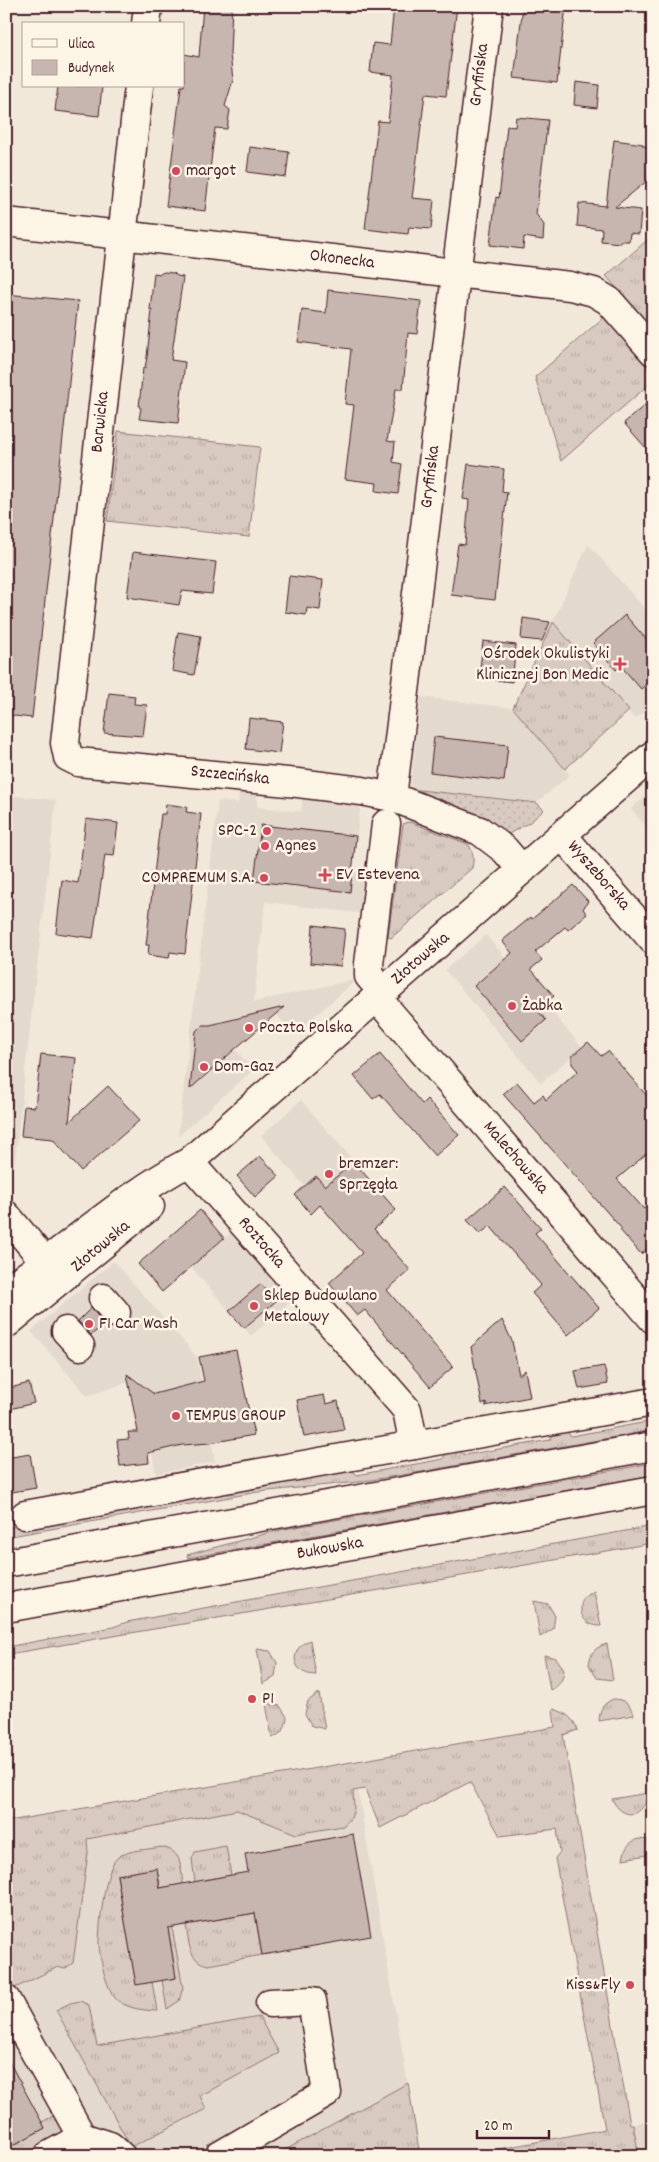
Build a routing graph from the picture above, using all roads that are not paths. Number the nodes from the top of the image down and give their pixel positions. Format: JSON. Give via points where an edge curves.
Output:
{"nodes":[{"id":1,"x":148,"y":6,"type":"edge"},
{"id":2,"x":488,"y":6,"type":"edge"},
{"id":3,"x":146,"y":22,"type":"edge"},
{"id":4,"x":138,"y":88,"type":"edge"},
{"id":5,"x":6,"y":222,"type":"edge"},
{"id":6,"x":122,"y":234,"type":"junction"},
{"id":7,"x":456,"y":273,"type":"junction"},
{"id":8,"x":653,"y":351,"type":"edge"},
{"id":9,"x":653,"y":756,"type":"edge"},
{"id":10,"x":68,"y":757,"type":"joint"},
{"id":11,"x":392,"y":796,"type":"junction"},
{"id":12,"x":386,"y":824,"type":"dead end"},
{"id":13,"x":562,"y":835,"type":"junction"},
{"id":14,"x":522,"y":870,"type":"junction"},
{"id":15,"x":653,"y":940,"type":"edge"},
{"id":16,"x":380,"y":995,"type":"junction"},
{"id":17,"x":189,"y":1162,"type":"junction"},
{"id":18,"x":6,"y":1215,"type":"edge"},
{"id":19,"x":54,"y":1272,"type":"junction"},
{"id":20,"x":6,"y":1290,"type":"edge"},
{"id":21,"x":653,"y":1319,"type":"edge"},
{"id":22,"x":6,"y":1324,"type":"edge"},
{"id":23,"x":653,"y":1402,"type":"edge"},
{"id":24,"x":414,"y":1445,"type":"junction"},
{"id":25,"x":653,"y":1446,"type":"edge"},
{"id":26,"x":653,"y":1490,"type":"edge"},
{"id":27,"x":25,"y":1515,"type":"dead end"},
{"id":28,"x":6,"y":1564,"type":"edge"},
{"id":29,"x":6,"y":1608,"type":"edge"},
{"id":30,"x":6,"y":2000,"type":"edge"},
{"id":31,"x":270,"y":2003,"type":"dead end"},
{"id":32,"x":82,"y":2137,"type":"junction"},
{"id":33,"x":48,"y":2156,"type":"edge"},
{"id":34,"x":121,"y":2156,"type":"edge"},
{"id":35,"x":220,"y":2156,"type":"edge"}],
"edges":[{"from":1,"to":3,"type":"street"},
{"from":2,"to":7,"type":"street","name":"Gryfińska"},
{"from":4,"to":6,"type":"street","name":"Barwicka"},
{"from":5,"to":6,"type":"street","name":"Okonecka"},
{"from":6,"to":7,"type":"street","name":"Okonecka"},
{"from":6,"to":10,"type":"street","name":"Barwicka","via":[[65,743]]},
{"from":7,"to":8,"type":"street","name":"Okonecka","via":[[570,286],[594,292],[609,301]]},
{"from":7,"to":11,"type":"street","name":"Gryfińska"},
{"from":9,"to":13,"type":"street","name":"Złotowska"},
{"from":10,"to":11,"type":"street","name":"Szczecińska","via":[[78,762],[298,783]]},
{"from":11,"to":14,"type":"street","via":[[480,831],[505,850]]},
{"from":12,"to":16,"type":"street","via":[[369,964],[369,976]]},
{"from":13,"to":14,"type":"street","name":"Złotowska"},
{"from":13,"to":15,"type":"street","name":"Wyszeborska"},
{"from":14,"to":16,"type":"street","name":"Złotowska"},
{"from":16,"to":17,"type":"street","name":"Złotowska"},
{"from":16,"to":21,"type":"street","name":"Malechowska"},
{"from":17,"to":19,"type":"street","name":"Złotowska","via":[[166,1174]]},
{"from":17,"to":24,"type":"street","name":"Roztocka","via":[[408,1410]]},
{"from":18,"to":19,"type":"street"},
{"from":19,"to":20,"type":"street","name":"Złotowska"},
{"from":19,"to":22,"type":"street","name":"Złotowska"},
{"from":23,"to":24,"type":"street"},
{"from":24,"to":27,"type":"street"},
{"from":25,"to":28,"type":"street"},
{"from":26,"to":29,"type":"street","name":"Bukowska"},
{"from":30,"to":32,"type":"street"},
{"from":31,"to":35,"type":"street","via":[[312,2001],[327,2093]]},
{"from":32,"to":33,"type":"street"},
{"from":32,"to":34,"type":"street","via":[[110,2146]]}]}
